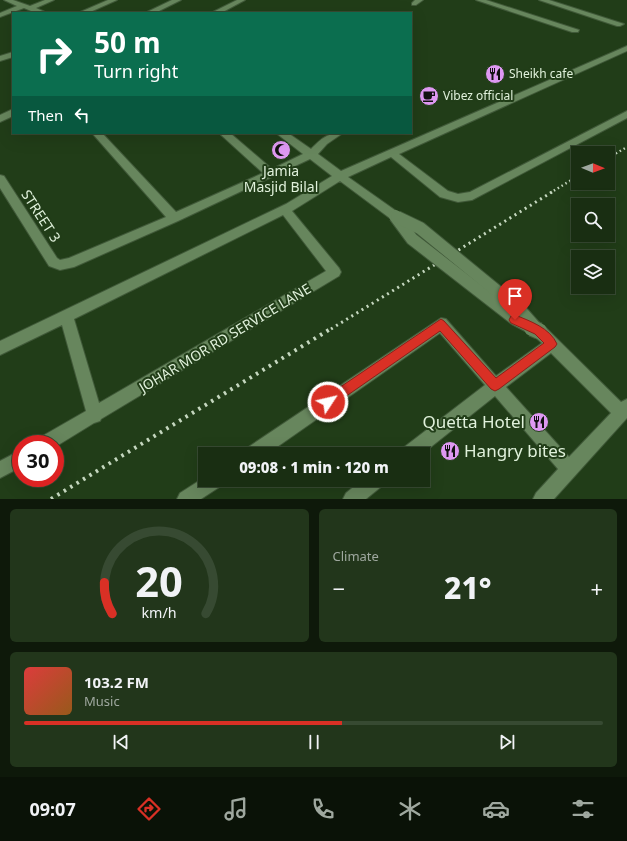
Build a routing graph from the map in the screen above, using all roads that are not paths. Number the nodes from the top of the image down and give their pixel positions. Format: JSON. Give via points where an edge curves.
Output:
{"nodes":[{"id":1,"x":7,"y":0,"type":"edge"},
{"id":2,"x":51,"y":0,"type":"edge"},
{"id":3,"x":114,"y":0,"type":"edge"},
{"id":4,"x":178,"y":0,"type":"edge"},
{"id":5,"x":242,"y":0,"type":"edge"},
{"id":6,"x":479,"y":0,"type":"edge"},
{"id":7,"x":538,"y":5,"type":"edge"},
{"id":8,"x":27,"y":7,"type":"junction"},
{"id":9,"x":41,"y":12,"type":"edge"},
{"id":10,"x":84,"y":12,"type":"edge"},
{"id":11,"x":151,"y":12,"type":"edge"},
{"id":12,"x":217,"y":12,"type":"edge"},
{"id":13,"x":0,"y":15,"type":"edge"},
{"id":14,"x":620,"y":24,"type":"dead end"},
{"id":15,"x":575,"y":30,"type":"dead end"},
{"id":16,"x":627,"y":48,"type":"edge"},
{"id":17,"x":12,"y":54,"type":"edge"},
{"id":18,"x":0,"y":59,"type":"edge"},
{"id":19,"x":12,"y":113,"type":"edge"},
{"id":20,"x":627,"y":114,"type":"edge"},
{"id":21,"x":0,"y":119,"type":"edge"},
{"id":22,"x":98,"y":134,"type":"edge"},
{"id":23,"x":225,"y":134,"type":"edge"},
{"id":24,"x":282,"y":134,"type":"edge"},
{"id":25,"x":336,"y":134,"type":"edge"},
{"id":26,"x":392,"y":153,"type":"junction"},
{"id":27,"x":311,"y":155,"type":"junction"},
{"id":28,"x":271,"y":174,"type":"junction"},
{"id":29,"x":340,"y":176,"type":"junction"},
{"id":30,"x":0,"y":179,"type":"edge"},
{"id":31,"x":285,"y":210,"type":"junction"},
{"id":32,"x":174,"y":218,"type":"junction"},
{"id":33,"x":66,"y":316,"type":"junction"},
{"id":34,"x":552,"y":344,"type":"junction"},
{"id":35,"x":0,"y":348,"type":"edge"},
{"id":36,"x":495,"y":386,"type":"junction"},
{"id":37,"x":624,"y":410,"type":"edge"},
{"id":38,"x":95,"y":416,"type":"junction"},
{"id":39,"x":61,"y":435,"type":"edge"},
{"id":40,"x":263,"y":447,"type":"edge"},
{"id":41,"x":418,"y":447,"type":"edge"},
{"id":42,"x":12,"y":463,"type":"edge"},
{"id":43,"x":569,"y":469,"type":"junction"},
{"id":44,"x":0,"y":470,"type":"edge"},
{"id":45,"x":204,"y":487,"type":"edge"},
{"id":46,"x":367,"y":487,"type":"edge"},
{"id":47,"x":186,"y":499,"type":"edge"},
{"id":48,"x":352,"y":499,"type":"edge"},
{"id":49,"x":542,"y":499,"type":"edge"}],
"edges":[{"from":1,"to":8,"type":"street"},
{"from":2,"to":8,"type":"street"},
{"from":3,"to":10,"type":"street"},
{"from":4,"to":11,"type":"street"},
{"from":5,"to":12,"type":"street"},
{"from":6,"to":7,"type":"street"},
{"from":7,"to":14,"type":"street"},
{"from":7,"to":15,"type":"street"},
{"from":8,"to":9,"type":"street"},
{"from":8,"to":13,"type":"street"},
{"from":16,"to":26,"type":"street"},
{"from":17,"to":18,"type":"street"},
{"from":19,"to":21,"type":"street"},
{"from":20,"to":26,"type":"street","via":[[472,196],[458,198],[444,194]]},
{"from":22,"to":32,"type":"street"},
{"from":23,"to":28,"type":"street"},
{"from":24,"to":27,"type":"street"},
{"from":25,"to":27,"type":"street"},
{"from":26,"to":29,"type":"street"},
{"from":27,"to":28,"type":"street"},
{"from":27,"to":29,"type":"street"},
{"from":28,"to":32,"type":"street"},
{"from":29,"to":31,"type":"street"},
{"from":29,"to":34,"type":"street","bridge":true,"via":[[395,216],[412,239],[515,320],[539,331]]},
{"from":30,"to":32,"type":"street","name":"STREET 3","via":[[53,262],[60,265]]},
{"from":31,"to":33,"type":"street"},
{"from":31,"to":38,"type":"street","name":"JOHAR MOR RD SERVICE LANE","via":[[335,272]]},
{"from":33,"to":35,"type":"street"},
{"from":33,"to":38,"type":"street"},
{"from":34,"to":36,"type":"street"},
{"from":34,"to":37,"type":"street"},
{"from":36,"to":40,"type":"street","via":[[441,324]]},
{"from":36,"to":41,"type":"street"},
{"from":36,"to":43,"type":"street"},
{"from":37,"to":43,"type":"street"},
{"from":38,"to":39,"type":"street","name":"JOHAR MOR RD SERVICE LANE"},
{"from":42,"to":44,"type":"street"},
{"from":43,"to":49,"type":"street"},
{"from":45,"to":47,"type":"street"},
{"from":46,"to":48,"type":"street"}]}
